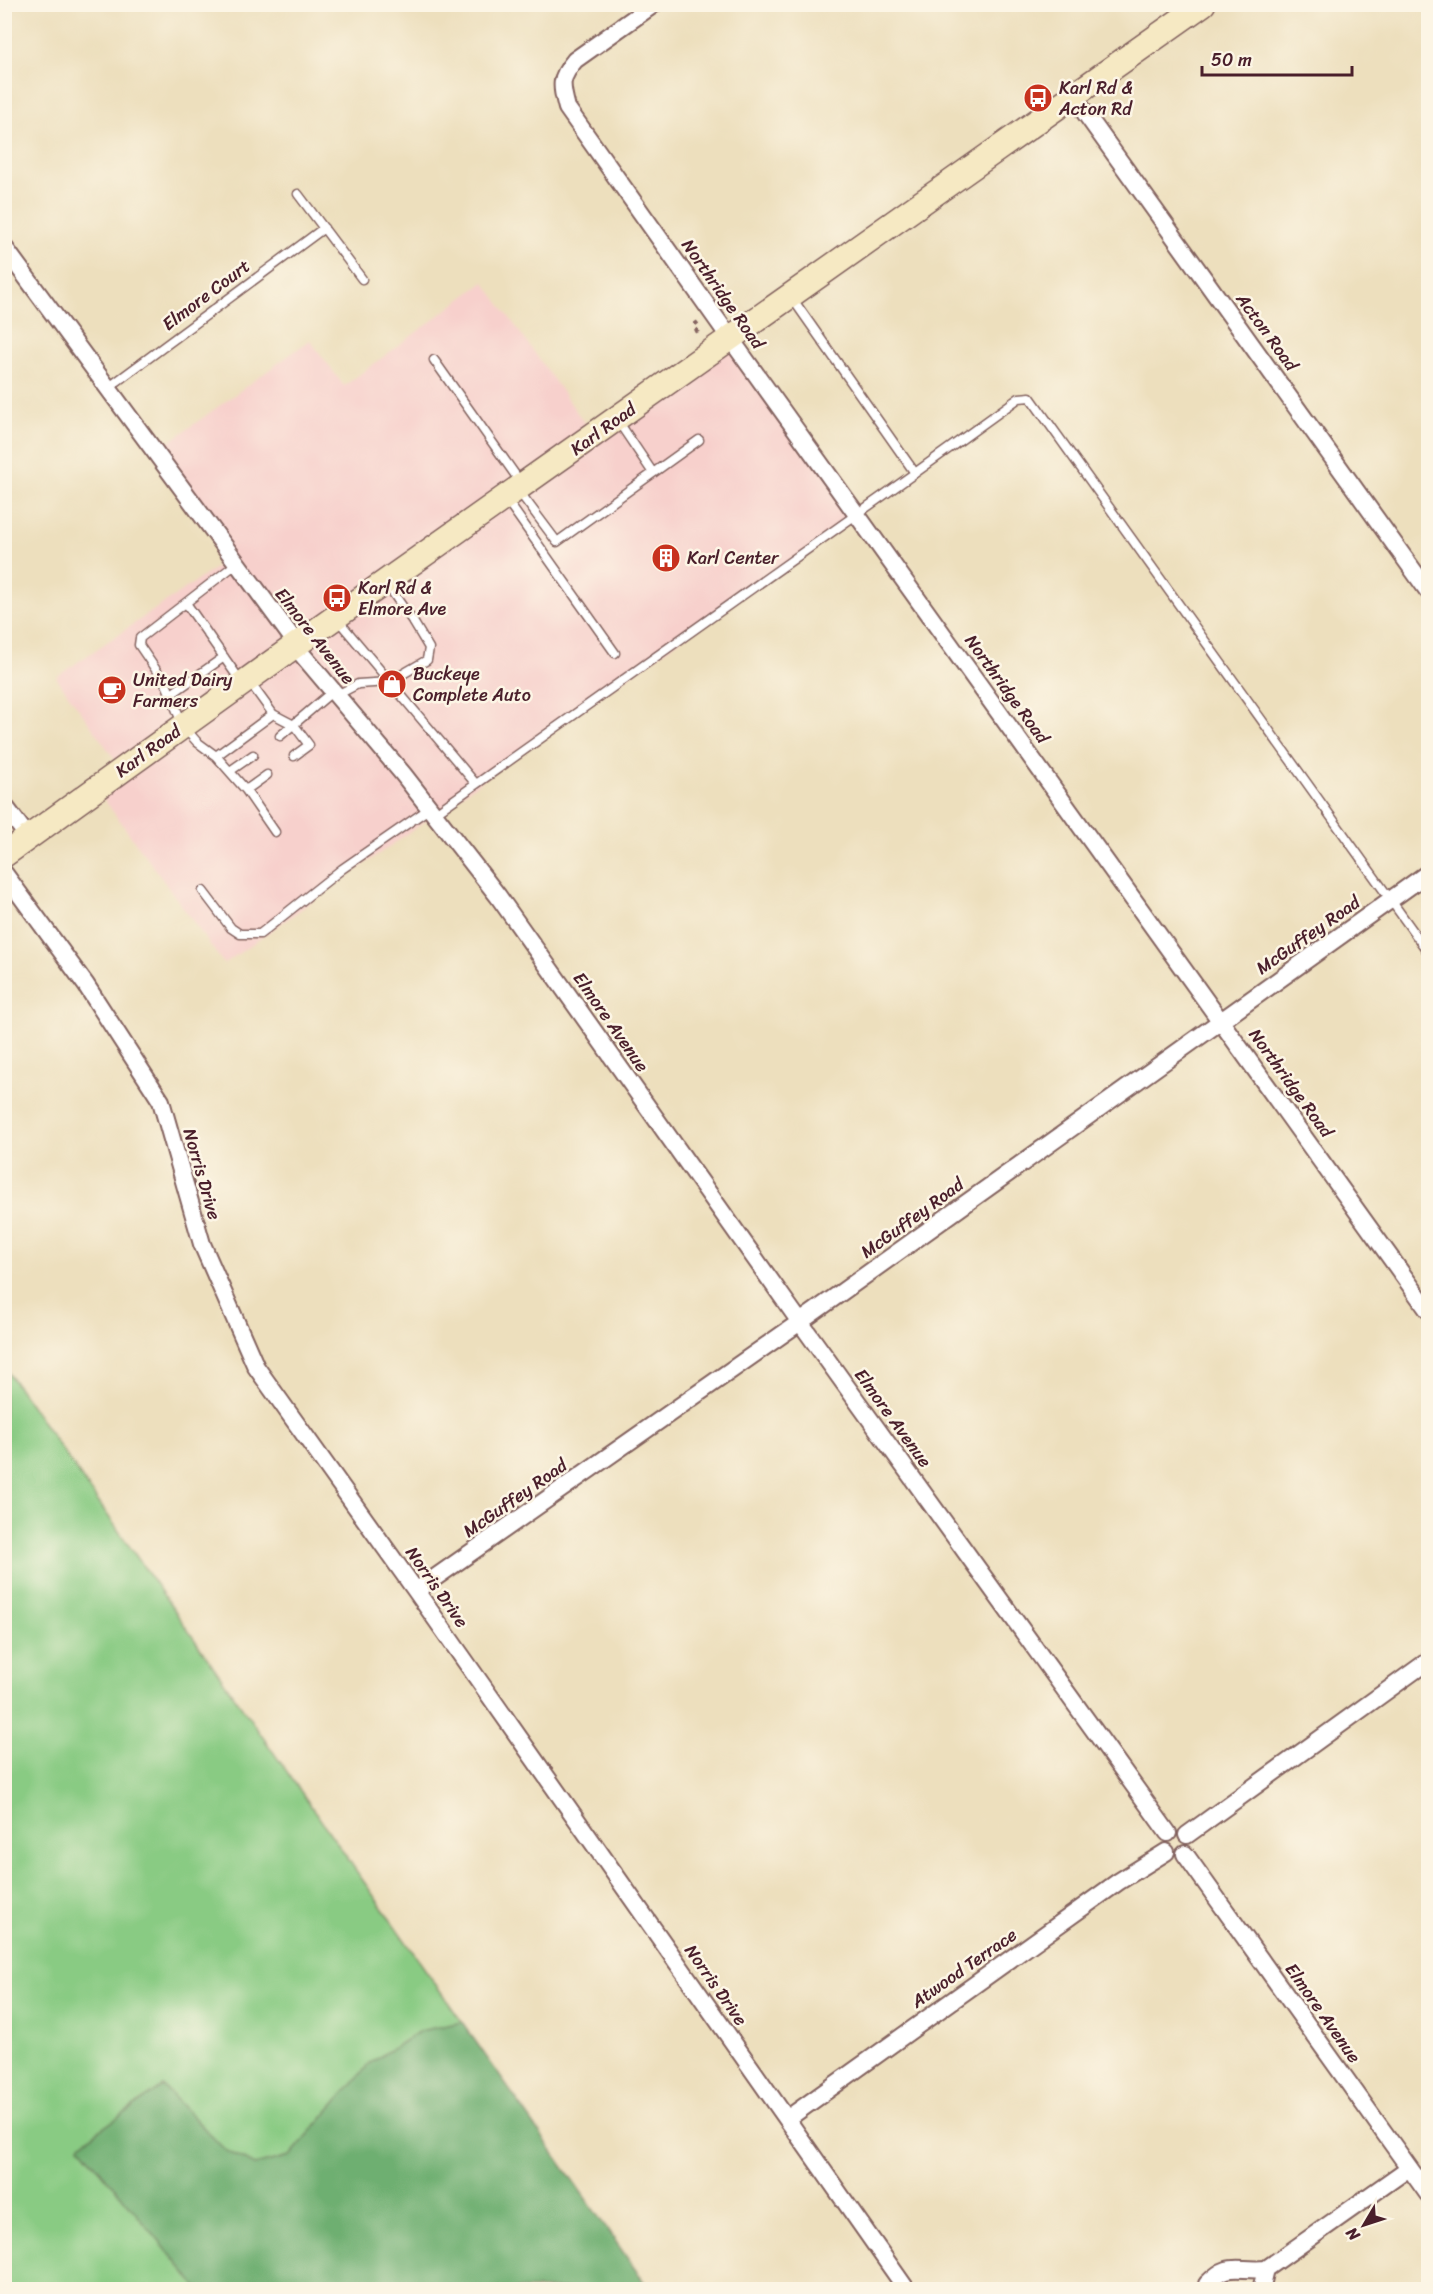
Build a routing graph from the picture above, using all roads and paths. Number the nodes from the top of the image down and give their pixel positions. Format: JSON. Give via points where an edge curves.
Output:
{"nodes":[{"id":1,"x":654,"y":4,"type":"edge"},
{"id":2,"x":1203,"y":4,"type":"edge"},
{"id":3,"x":1073,"y":96,"type":"junction"},
{"id":4,"x":298,"y":194,"type":"dead end"},
{"id":5,"x":324,"y":228,"type":"junction"},
{"id":6,"x":4,"y":247,"type":"edge"},
{"id":7,"x":362,"y":279,"type":"dead end"},
{"id":8,"x":790,"y":296,"type":"junction"},
{"id":9,"x":699,"y":322,"type":"dead end"},
{"id":10,"x":730,"y":338,"type":"junction"},
{"id":11,"x":694,"y":339,"type":"dead end"},
{"id":12,"x":434,"y":360,"type":"dead end"},
{"id":13,"x":107,"y":389,"type":"junction"},
{"id":14,"x":616,"y":419,"type":"junction"},
{"id":15,"x":699,"y":440,"type":"dead end"},
{"id":16,"x":653,"y":473,"type":"junction"},
{"id":17,"x":915,"y":473,"type":"junction"},
{"id":18,"x":515,"y":491,"type":"junction"},
{"id":19,"x":857,"y":514,"type":"junction"},
{"id":20,"x":236,"y":564,"type":"junction"},
{"id":21,"x":386,"y":582,"type":"junction"},
{"id":22,"x":1428,"y":591,"type":"edge"},
{"id":23,"x":186,"y":603,"type":"junction"},
{"id":24,"x":335,"y":618,"type":"junction"},
{"id":25,"x":296,"y":645,"type":"junction"},
{"id":26,"x":615,"y":653,"type":"dead end"},
{"id":27,"x":224,"y":657,"type":"junction"},
{"id":28,"x":245,"y":682,"type":"junction"},
{"id":29,"x":389,"y":682,"type":"junction"},
{"id":30,"x":335,"y":693,"type":"junction"},
{"id":31,"x":170,"y":695,"type":"junction"},
{"id":32,"x":273,"y":714,"type":"junction"},
{"id":33,"x":294,"y":725,"type":"junction"},
{"id":34,"x":183,"y":726,"type":"junction"},
{"id":35,"x":280,"y":736,"type":"dead end"},
{"id":36,"x":253,"y":755,"type":"dead end"},
{"id":37,"x":216,"y":756,"type":"junction"},
{"id":38,"x":294,"y":756,"type":"dead end"},
{"id":39,"x":230,"y":771,"type":"junction"},
{"id":40,"x":267,"y":775,"type":"dead end"},
{"id":41,"x":476,"y":784,"type":"junction"},
{"id":42,"x":246,"y":790,"type":"junction"},
{"id":43,"x":4,"y":805,"type":"edge"},
{"id":44,"x":432,"y":811,"type":"junction"},
{"id":45,"x":275,"y":832,"type":"dead end"},
{"id":46,"x":28,"y":837,"type":"junction"},
{"id":47,"x":4,"y":855,"type":"edge"},
{"id":48,"x":4,"y":873,"type":"edge"},
{"id":49,"x":1428,"y":873,"type":"edge"},
{"id":50,"x":203,"y":891,"type":"dead end"},
{"id":51,"x":1391,"y":900,"type":"junction"},
{"id":52,"x":1428,"y":952,"type":"edge"},
{"id":53,"x":1222,"y":1020,"type":"junction"},
{"id":54,"x":1428,"y":1310,"type":"edge"},
{"id":55,"x":800,"y":1322,"type":"junction"},
{"id":56,"x":416,"y":1591,"type":"junction"},
{"id":57,"x":1428,"y":1661,"type":"edge"},
{"id":58,"x":1168,"y":1833,"type":"junction"},
{"id":59,"x":1187,"y":1835,"type":"junction"},
{"id":60,"x":1166,"y":1852,"type":"junction"},
{"id":61,"x":1185,"y":1854,"type":"junction"},
{"id":62,"x":787,"y":2119,"type":"junction"},
{"id":63,"x":1409,"y":2168,"type":"junction"},
{"id":64,"x":1428,"y":2194,"type":"edge"},
{"id":65,"x":1266,"y":2269,"type":"junction"},
{"id":66,"x":907,"y":2289,"type":"edge"},
{"id":67,"x":1208,"y":2289,"type":"edge"},
{"id":68,"x":1262,"y":2289,"type":"edge"}],
"edges":[{"from":1,"to":10,"type":"street","name":"Northridge Road","via":[[575,60],[565,72],[561,87],[567,108]]},
{"from":2,"to":3,"type":"main road","name":"Karl Road"},
{"from":3,"to":8,"type":"main road","name":"Karl Road"},
{"from":3,"to":22,"type":"street","name":"Acton Road"},
{"from":4,"to":5,"type":"lane"},
{"from":5,"to":7,"type":"lane"},
{"from":5,"to":13,"type":"lane","name":"Elmore Court"},
{"from":6,"to":13,"type":"street","name":"Elmore Avenue"},
{"from":8,"to":10,"type":"main road","name":"Karl Road"},
{"from":8,"to":17,"type":"lane"},
{"from":9,"to":11,"type":"path","via":[[694,325],[700,334]]},
{"from":10,"to":14,"type":"main road","name":"Karl Road"},
{"from":10,"to":19,"type":"street","name":"Northridge Road"},
{"from":12,"to":18,"type":"lane"},
{"from":13,"to":20,"type":"street","name":"Elmore Avenue"},
{"from":14,"to":16,"type":"lane"},
{"from":14,"to":18,"type":"main road","name":"Karl Road"},
{"from":15,"to":16,"type":"lane"},
{"from":16,"to":18,"type":"lane","via":[[557,542]]},
{"from":17,"to":19,"type":"lane"},
{"from":17,"to":51,"type":"lane","via":[[1018,398],[1030,397]]},
{"from":18,"to":21,"type":"main road","name":"Karl Road"},
{"from":18,"to":26,"type":"lane"},
{"from":19,"to":41,"type":"lane"},
{"from":19,"to":53,"type":"street","name":"Northridge Road"},
{"from":20,"to":23,"type":"lane"},
{"from":20,"to":25,"type":"street","name":"Elmore Avenue"},
{"from":21,"to":24,"type":"main road","name":"Karl Road"},
{"from":21,"to":29,"type":"lane","via":[[429,648],[427,660]]},
{"from":23,"to":27,"type":"lane"},
{"from":23,"to":31,"type":"lane","via":[[140,638],[138,645]]},
{"from":24,"to":25,"type":"main road","name":"Karl Road"},
{"from":24,"to":29,"type":"lane"},
{"from":25,"to":28,"type":"main road","name":"Karl Road"},
{"from":25,"to":30,"type":"street","name":"Elmore Avenue"},
{"from":27,"to":28,"type":"lane"},
{"from":27,"to":31,"type":"lane"},
{"from":28,"to":32,"type":"lane"},
{"from":28,"to":34,"type":"main road","name":"Karl Road"},
{"from":29,"to":30,"type":"lane","via":[[358,684]]},
{"from":29,"to":41,"type":"lane"},
{"from":30,"to":33,"type":"lane"},
{"from":30,"to":44,"type":"street","name":"Elmore Avenue"},
{"from":31,"to":34,"type":"lane"},
{"from":32,"to":33,"type":"lane"},
{"from":32,"to":37,"type":"lane"},
{"from":33,"to":35,"type":"lane"},
{"from":33,"to":38,"type":"lane","via":[[309,745]]},
{"from":34,"to":37,"type":"lane"},
{"from":34,"to":46,"type":"main road","name":"Karl Road"},
{"from":36,"to":39,"type":"lane"},
{"from":37,"to":39,"type":"lane"},
{"from":39,"to":42,"type":"lane"},
{"from":40,"to":42,"type":"lane"},
{"from":41,"to":44,"type":"lane"},
{"from":42,"to":45,"type":"lane"},
{"from":43,"to":46,"type":"street"},
{"from":44,"to":50,"type":"lane","via":[[342,869],[260,934],[240,934],[231,928]]},
{"from":44,"to":55,"type":"street","name":"Elmore Avenue","via":[[498,896]]},
{"from":46,"to":47,"type":"main road","name":"Karl Road"},
{"from":48,"to":56,"type":"street","name":"Norris Drive","via":[[86,985],[161,1101],[202,1244],[256,1367]]},
{"from":49,"to":51,"type":"street","name":"McGuffey Road"},
{"from":51,"to":52,"type":"lane"},
{"from":51,"to":53,"type":"street","name":"McGuffey Road"},
{"from":53,"to":54,"type":"street","name":"Northridge Road"},
{"from":53,"to":55,"type":"street","name":"McGuffey Road"},
{"from":55,"to":56,"type":"street","name":"McGuffey Road"},
{"from":55,"to":58,"type":"street","name":"Elmore Avenue"},
{"from":56,"to":62,"type":"street","name":"Norris Drive"},
{"from":57,"to":59,"type":"street"},
{"from":58,"to":59,"type":"street","via":[[1178,1830]]},
{"from":58,"to":60,"type":"street","via":[[1163,1842]]},
{"from":59,"to":61,"type":"street","via":[[1190,1845]]},
{"from":60,"to":61,"type":"street","via":[[1175,1857]]},
{"from":60,"to":62,"type":"street","name":"Atwood Terrace"},
{"from":61,"to":63,"type":"street","name":"Elmore Avenue"},
{"from":62,"to":66,"type":"street","name":"Norris Drive"},
{"from":63,"to":64,"type":"street","name":"Elmore Avenue"},
{"from":63,"to":65,"type":"street"},
{"from":65,"to":67,"type":"street","via":[[1233,2267],[1218,2272],[1207,2284]]},
{"from":65,"to":68,"type":"street"}]}
